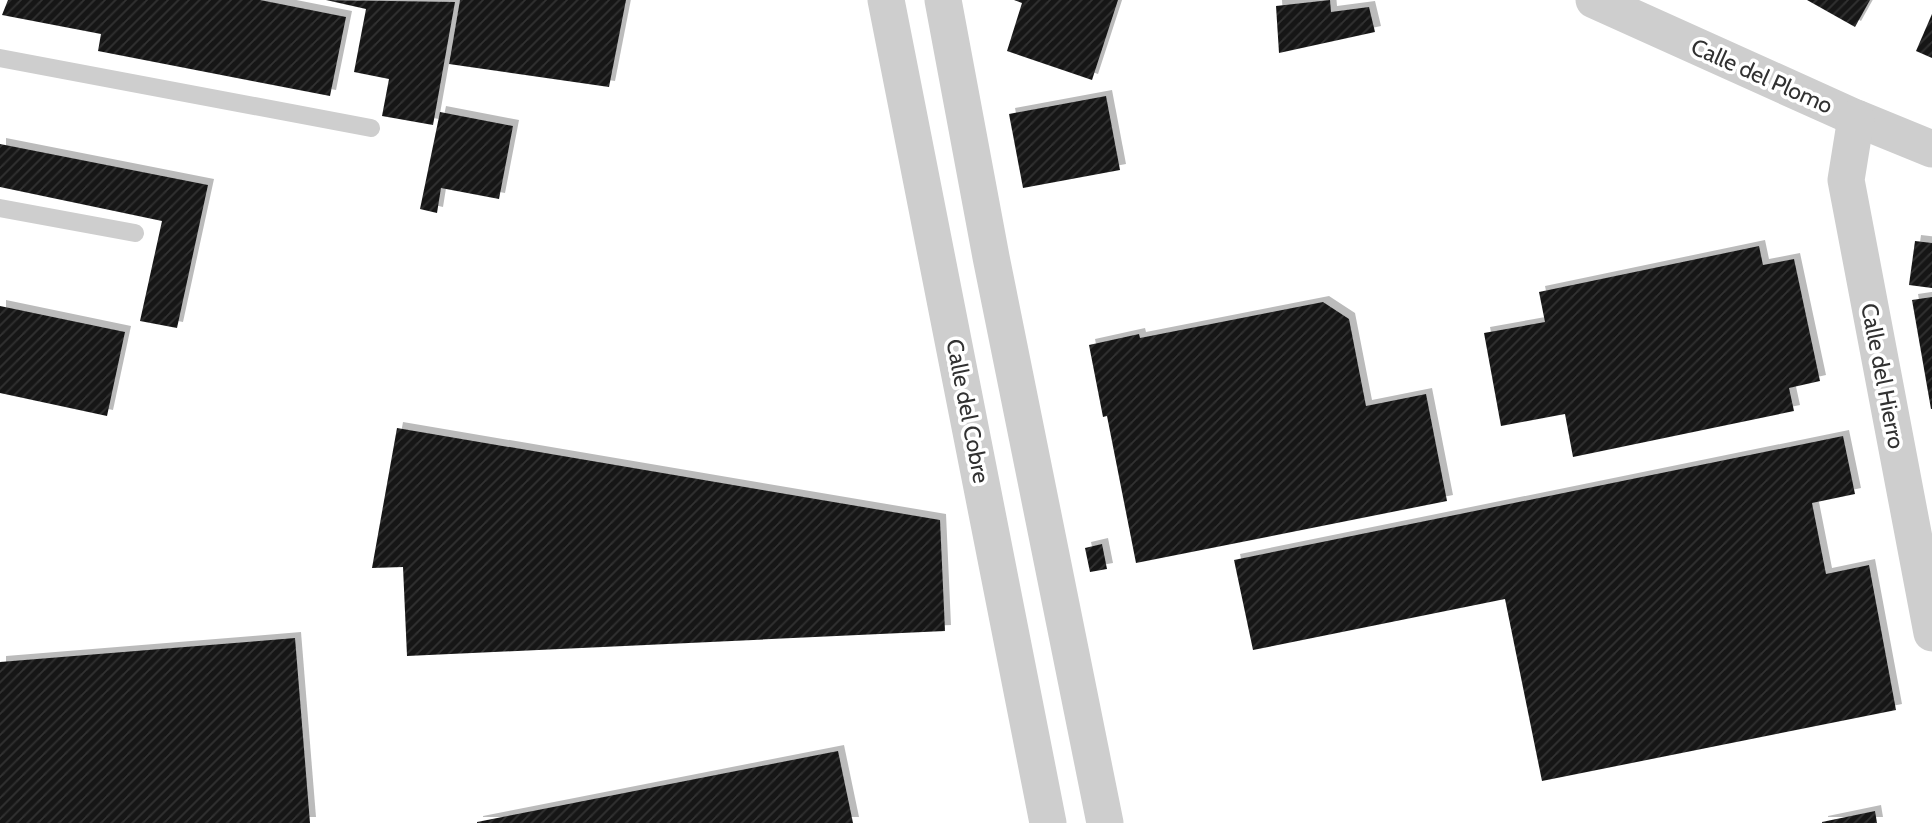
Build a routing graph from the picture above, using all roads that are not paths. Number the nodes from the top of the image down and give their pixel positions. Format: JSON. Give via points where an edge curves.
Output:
{"nodes":[{"id":1,"x":886,"y":0,"type":"edge"},
{"id":2,"x":943,"y":0,"type":"edge"},
{"id":3,"x":1594,"y":0,"type":"edge"},
{"id":4,"x":0,"y":58,"type":"edge"},
{"id":5,"x":1856,"y":118,"type":"junction"},
{"id":6,"x":371,"y":128,"type":"dead end"},
{"id":7,"x":1932,"y":149,"type":"edge"},
{"id":8,"x":0,"y":208,"type":"edge"},
{"id":9,"x":135,"y":233,"type":"dead end"},
{"id":10,"x":1932,"y":633,"type":"edge"},
{"id":11,"x":1048,"y":823,"type":"edge"},
{"id":12,"x":1105,"y":823,"type":"edge"}],
"edges":[{"from":1,"to":11,"type":"street","name":"Calle del Cobre"},
{"from":2,"to":12,"type":"street"},
{"from":3,"to":5,"type":"street","name":"Calle del Plomo"},
{"from":4,"to":6,"type":"lane"},
{"from":5,"to":7,"type":"street","name":"Calle del Plomo"},
{"from":5,"to":10,"type":"street","name":"Calle del Hierro","via":[[1846,180]]},
{"from":8,"to":9,"type":"lane"}]}
